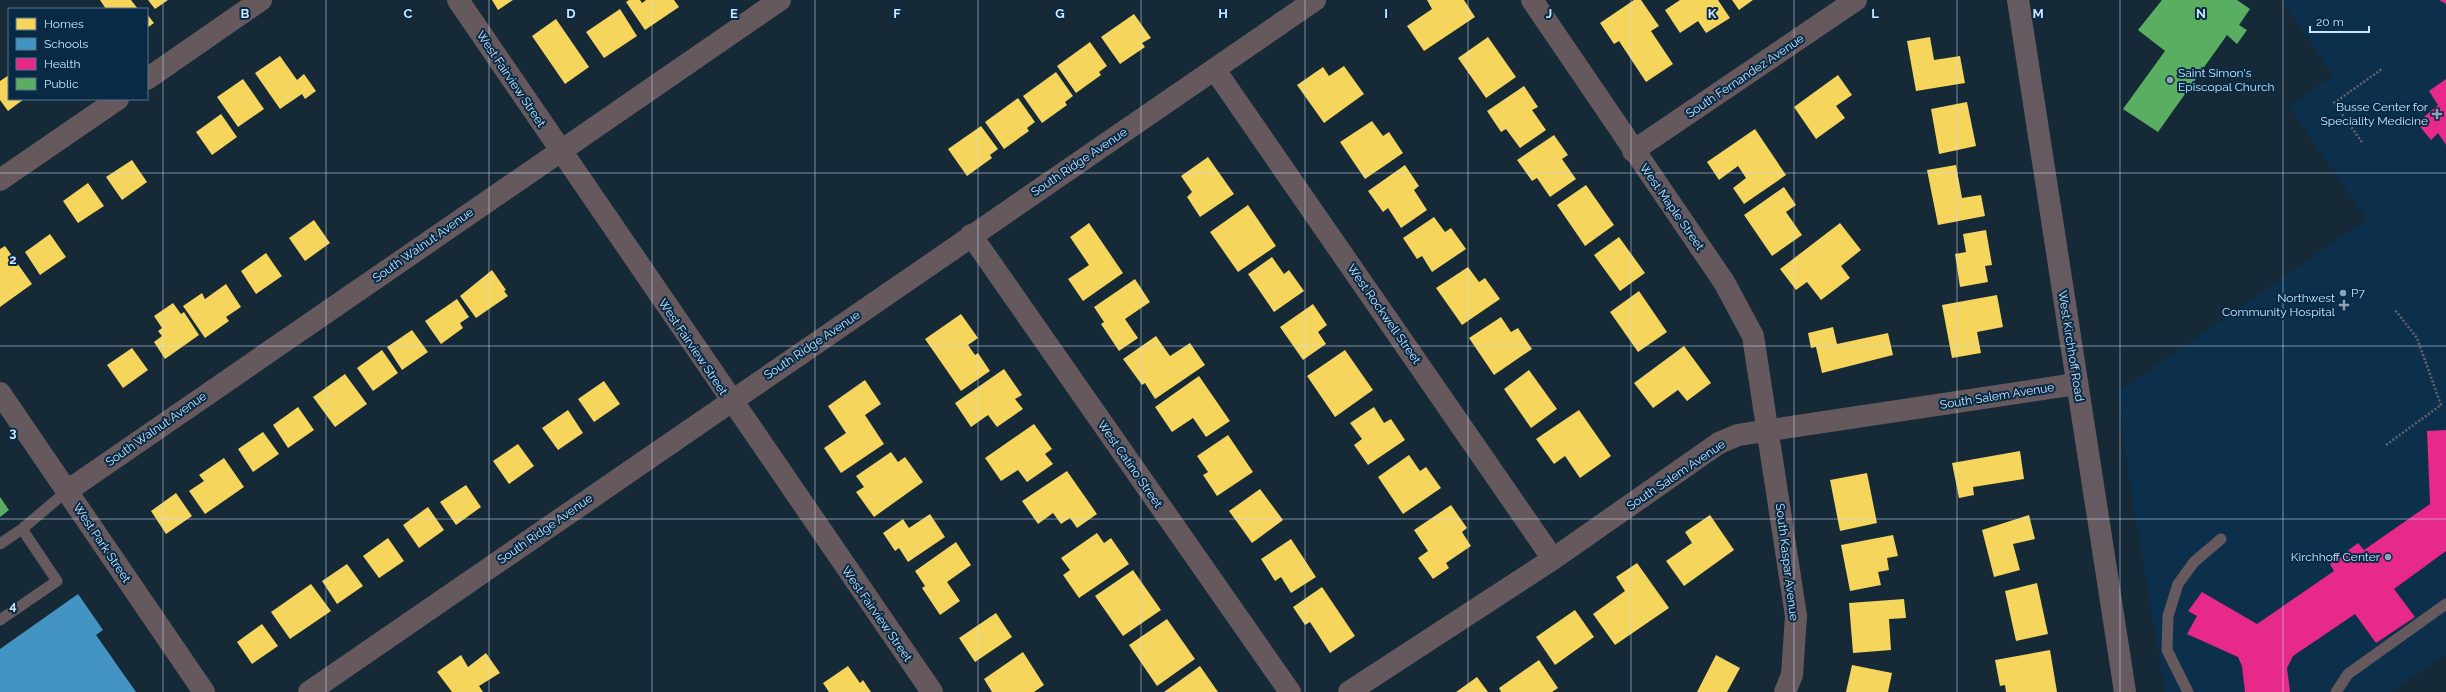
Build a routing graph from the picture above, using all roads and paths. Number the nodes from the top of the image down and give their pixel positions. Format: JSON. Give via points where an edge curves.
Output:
{"nodes":[{"id":1,"x":261,"y":0,"type":"edge"},
{"id":2,"x":458,"y":0,"type":"edge"},
{"id":3,"x":780,"y":0,"type":"edge"},
{"id":4,"x":1315,"y":0,"type":"edge"},
{"id":5,"x":1532,"y":0,"type":"edge"},
{"id":6,"x":1856,"y":0,"type":"edge"},
{"id":7,"x":2018,"y":0,"type":"edge"},
{"id":8,"x":2382,"y":69,"type":"dead end"},
{"id":9,"x":1215,"y":70,"type":"junction"},
{"id":10,"x":148,"y":78,"type":"edge"},
{"id":11,"x":117,"y":100,"type":"edge"},
{"id":12,"x":2362,"y":142,"type":"dead end"},
{"id":13,"x":560,"y":150,"type":"junction"},
{"id":14,"x":1633,"y":151,"type":"junction"},
{"id":15,"x":0,"y":180,"type":"edge"},
{"id":16,"x":971,"y":236,"type":"junction"},
{"id":17,"x":2395,"y":310,"type":"dead end"},
{"id":18,"x":2076,"y":384,"type":"junction"},
{"id":19,"x":0,"y":393,"type":"edge"},
{"id":20,"x":730,"y":401,"type":"junction"},
{"id":21,"x":1769,"y":432,"type":"junction"},
{"id":22,"x":2386,"y":445,"type":"dead end"},
{"id":23,"x":67,"y":491,"type":"junction"},
{"id":24,"x":22,"y":529,"type":"junction"},
{"id":25,"x":2221,"y":539,"type":"dead end"},
{"id":26,"x":0,"y":544,"type":"edge"},
{"id":27,"x":1553,"y":559,"type":"junction"},
{"id":28,"x":2446,"y":604,"type":"edge"},
{"id":29,"x":0,"y":620,"type":"edge"},
{"id":30,"x":204,"y":692,"type":"edge"},
{"id":31,"x":309,"y":692,"type":"edge"},
{"id":32,"x":932,"y":692,"type":"edge"},
{"id":33,"x":1290,"y":692,"type":"edge"},
{"id":34,"x":1349,"y":692,"type":"edge"},
{"id":35,"x":1785,"y":692,"type":"edge"},
{"id":36,"x":2125,"y":692,"type":"edge"},
{"id":37,"x":2188,"y":692,"type":"edge"},
{"id":38,"x":2336,"y":692,"type":"edge"}],
"edges":[{"from":1,"to":10,"type":"street"},
{"from":2,"to":13,"type":"street","name":"West Fairview Street"},
{"from":3,"to":13,"type":"street","name":"South Walnut Avenue"},
{"from":4,"to":9,"type":"street","name":"South Ridge Avenue"},
{"from":5,"to":14,"type":"street","name":"West Maple Street"},
{"from":6,"to":14,"type":"street","name":"South Fernandez Avenue"},
{"from":7,"to":18,"type":"main road","name":"West Kirchhoff Road"},
{"from":8,"to":12,"type":"path","via":[[2334,103]]},
{"from":9,"to":16,"type":"street","name":"South Ridge Avenue"},
{"from":9,"to":27,"type":"street","name":"West Rockwell Street"},
{"from":11,"to":15,"type":"street"},
{"from":13,"to":20,"type":"street","name":"West Fairview Street"},
{"from":13,"to":23,"type":"street","name":"South Walnut Avenue"},
{"from":14,"to":21,"type":"street","name":"West Maple Street","via":[[1724,282],[1745,318],[1753,336]]},
{"from":16,"to":20,"type":"street","name":"South Ridge Avenue"},
{"from":16,"to":33,"type":"street","name":"West Catino Street"},
{"from":17,"to":22,"type":"path","via":[[2417,338],[2441,405]]},
{"from":18,"to":21,"type":"street","name":"South Salem Avenue"},
{"from":18,"to":36,"type":"main road","name":"West Kirchhoff Road"},
{"from":19,"to":23,"type":"street","name":"West Park Street"},
{"from":20,"to":31,"type":"street","name":"South Ridge Avenue"},
{"from":20,"to":32,"type":"street","name":"West Fairview Street"},
{"from":21,"to":27,"type":"street","name":"South Salem Avenue","via":[[1738,435],[1719,443]]},
{"from":21,"to":35,"type":"street","name":"South Kaspar Avenue","via":[[1796,616],[1792,675]]},
{"from":23,"to":24,"type":"lane"},
{"from":23,"to":30,"type":"street","name":"West Park Street"},
{"from":24,"to":26,"type":"lane"},
{"from":24,"to":29,"type":"lane","via":[[57,581]]},
{"from":25,"to":37,"type":"lane","via":[[2194,562],[2178,584],[2168,616],[2167,650]]},
{"from":27,"to":34,"type":"street","name":"South Salem Avenue"},
{"from":28,"to":38,"type":"lane","via":[[2348,674]]}]}
